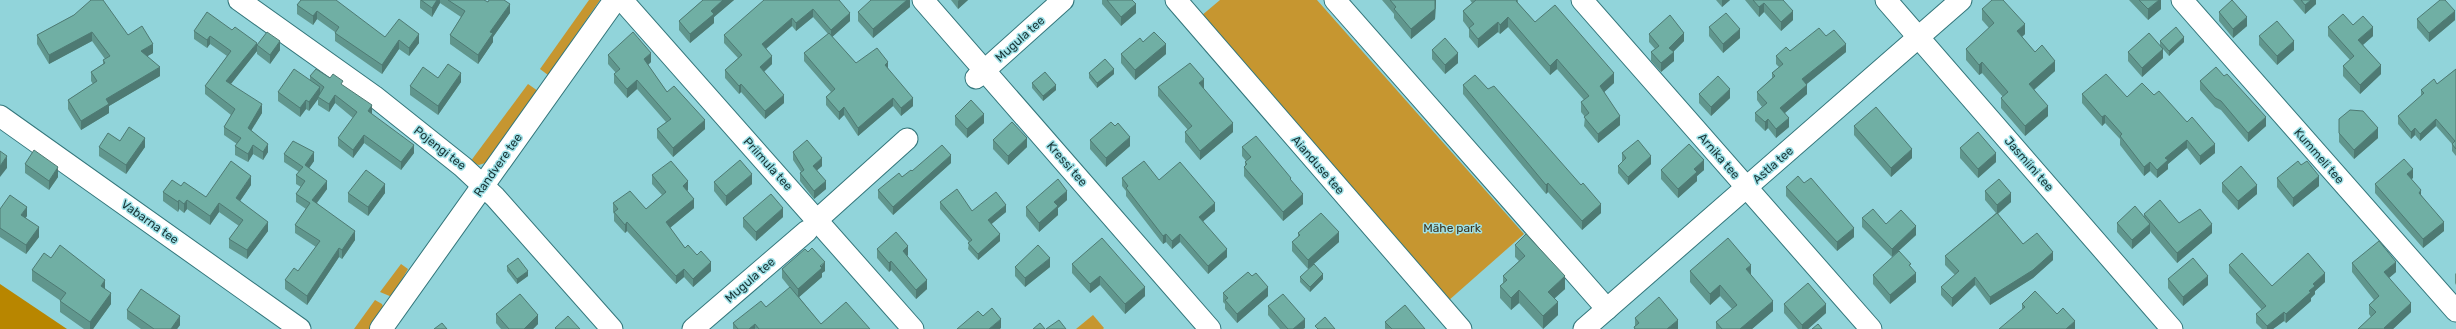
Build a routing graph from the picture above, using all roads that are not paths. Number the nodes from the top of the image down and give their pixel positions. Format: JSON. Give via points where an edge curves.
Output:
{"nodes":[{"id":1,"x":239,"y":0,"type":"edge"},
{"id":2,"x":615,"y":0,"type":"edge"},
{"id":3,"x":622,"y":0,"type":"edge"},
{"id":4,"x":923,"y":0,"type":"edge"},
{"id":5,"x":1063,"y":0,"type":"edge"},
{"id":6,"x":1176,"y":0,"type":"edge"},
{"id":7,"x":1335,"y":0,"type":"edge"},
{"id":8,"x":1582,"y":0,"type":"edge"},
{"id":9,"x":1886,"y":0,"type":"edge"},
{"id":10,"x":1961,"y":0,"type":"edge"},
{"id":11,"x":2182,"y":0,"type":"edge"},
{"id":12,"x":1919,"y":37,"type":"junction"},
{"id":13,"x":981,"y":74,"type":"junction"},
{"id":14,"x":0,"y":116,"type":"edge"},
{"id":15,"x":907,"y":139,"type":"dead end"},
{"id":16,"x":484,"y":185,"type":"junction"},
{"id":17,"x":1747,"y":187,"type":"junction"},
{"id":18,"x":812,"y":225,"type":"junction"},
{"id":19,"x":1606,"y":309,"type":"junction"},
{"id":20,"x":2456,"y":311,"type":"edge"},
{"id":21,"x":300,"y":329,"type":"edge"},
{"id":22,"x":381,"y":329,"type":"edge"},
{"id":23,"x":612,"y":329,"type":"edge"},
{"id":24,"x":693,"y":329,"type":"edge"},
{"id":25,"x":913,"y":329,"type":"edge"},
{"id":26,"x":1210,"y":329,"type":"edge"},
{"id":27,"x":1462,"y":329,"type":"edge"},
{"id":28,"x":1584,"y":329,"type":"edge"},
{"id":29,"x":1871,"y":329,"type":"edge"},
{"id":30,"x":2172,"y":329,"type":"edge"}],
"edges":[{"from":1,"to":16,"type":"street","name":"Pojengi tee","via":[[374,96]]},
{"from":2,"to":16,"type":"main road","name":"Randvere tee"},
{"from":3,"to":18,"type":"street","name":"Priimula tee"},
{"from":4,"to":13,"type":"street","name":"Kressi tee"},
{"from":5,"to":13,"type":"street","name":"Mugula tee"},
{"from":6,"to":27,"type":"street","name":"Aianduse tee"},
{"from":7,"to":19,"type":"street"},
{"from":8,"to":17,"type":"street","name":"Arnika tee"},
{"from":9,"to":12,"type":"street","name":"Jasmiini tee"},
{"from":10,"to":12,"type":"street","name":"Astla tee"},
{"from":11,"to":20,"type":"street","name":"Kummeli tee"},
{"from":12,"to":17,"type":"street","name":"Astla tee"},
{"from":12,"to":30,"type":"street","name":"Jasmiini tee"},
{"from":13,"to":26,"type":"street","name":"Kressi tee"},
{"from":14,"to":21,"type":"street","name":"Vabarna tee"},
{"from":15,"to":18,"type":"street","name":"Mugula tee"},
{"from":16,"to":22,"type":"main road","name":"Randvere tee"},
{"from":16,"to":23,"type":"street","name":"Pojengi tee"},
{"from":17,"to":19,"type":"street","name":"Astla tee"},
{"from":17,"to":29,"type":"street","name":"Arnika tee"},
{"from":18,"to":24,"type":"street","name":"Mugula tee"},
{"from":18,"to":25,"type":"street","name":"Priimula tee"},
{"from":19,"to":28,"type":"street","name":"Astla tee"}]}
